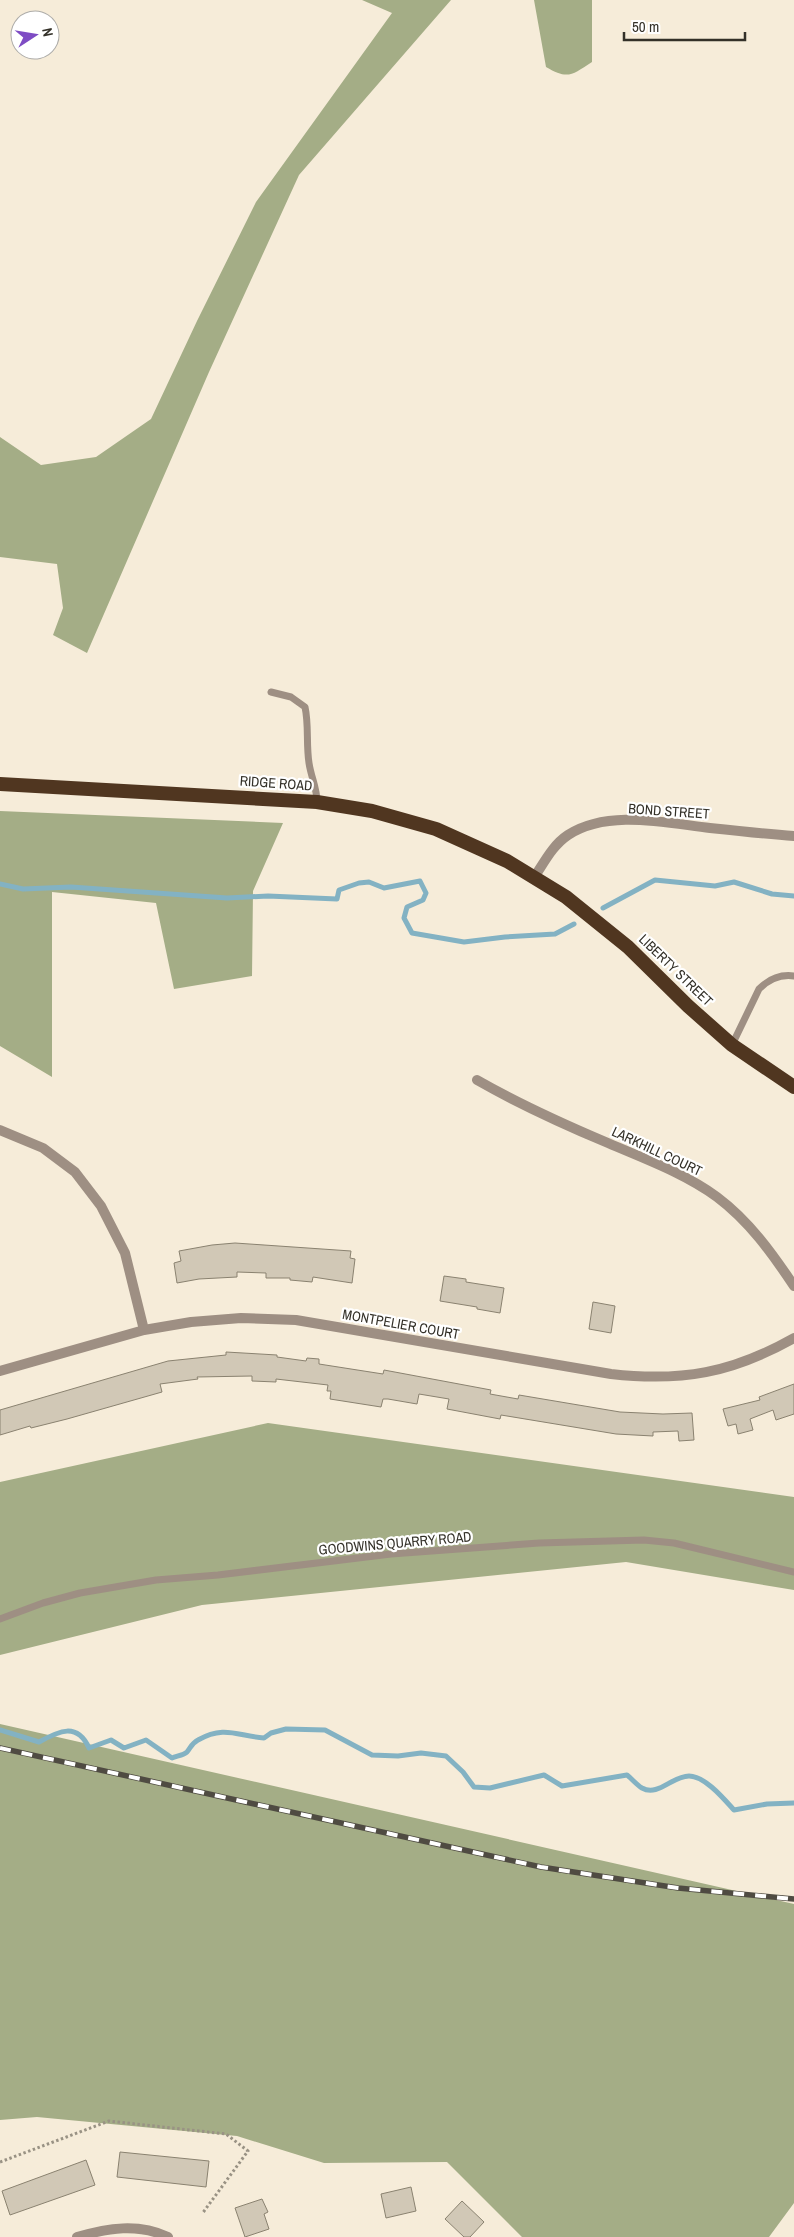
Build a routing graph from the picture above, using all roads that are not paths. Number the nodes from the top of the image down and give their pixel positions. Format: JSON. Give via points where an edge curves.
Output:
{"nodes":[{"id":1,"x":271,"y":692,"type":"dead end"},
{"id":2,"x":0,"y":784,"type":"edge"},
{"id":3,"x":317,"y":802,"type":"junction"},
{"id":4,"x":794,"y":836,"type":"edge"},
{"id":5,"x":535,"y":876,"type":"junction"},
{"id":6,"x":794,"y":976,"type":"edge"},
{"id":7,"x":732,"y":1045,"type":"junction"},
{"id":8,"x":477,"y":1080,"type":"dead end"},
{"id":9,"x":794,"y":1087,"type":"edge"},
{"id":10,"x":0,"y":1130,"type":"edge"},
{"id":11,"x":794,"y":1286,"type":"edge"},
{"id":12,"x":144,"y":1330,"type":"junction"},
{"id":13,"x":794,"y":1338,"type":"edge"},
{"id":14,"x":0,"y":1371,"type":"edge"},
{"id":15,"x":794,"y":1572,"type":"edge"},
{"id":16,"x":0,"y":1619,"type":"edge"},
{"id":17,"x":77,"y":2237,"type":"edge"},
{"id":18,"x":168,"y":2237,"type":"edge"}],
"edges":[{"from":1,"to":3,"type":"lane","via":[[291,697],[305,707],[309,764]]},
{"from":2,"to":3,"type":"highway","name":"RIDGE ROAD"},
{"from":3,"to":5,"type":"highway","name":"RIDGE ROAD","via":[[411,821],[477,846]]},
{"from":4,"to":5,"type":"street","name":"BOND STREET","via":[[642,821],[598,823],[579,829],[560,842]]},
{"from":5,"to":7,"type":"highway","name":"LIBERTY STREET","via":[[628,946]]},
{"from":6,"to":7,"type":"lane","via":[[775,978],[759,989]]},
{"from":7,"to":9,"type":"highway","name":"LIBERTY STREET"},
{"from":8,"to":11,"type":"street","name":"LARKHILL COURT","via":[[521,1105],[681,1176],[717,1197],[744,1220],[770,1250]]},
{"from":10,"to":12,"type":"street","via":[[43,1148],[75,1172],[100,1206],[125,1253]]},
{"from":12,"to":13,"type":"street","name":"MONTPELIER COURT","via":[[241,1318],[296,1320],[648,1379],[706,1373],[736,1366]]},
{"from":12,"to":14,"type":"street","name":"MONTPELIER COURT"},
{"from":15,"to":16,"type":"lane","name":"GOODWINS QUARRY ROAD","via":[[644,1540],[539,1543],[391,1554],[156,1580],[62,1598]]},
{"from":17,"to":18,"type":"street","via":[[98,2231],[132,2228]]}]}
